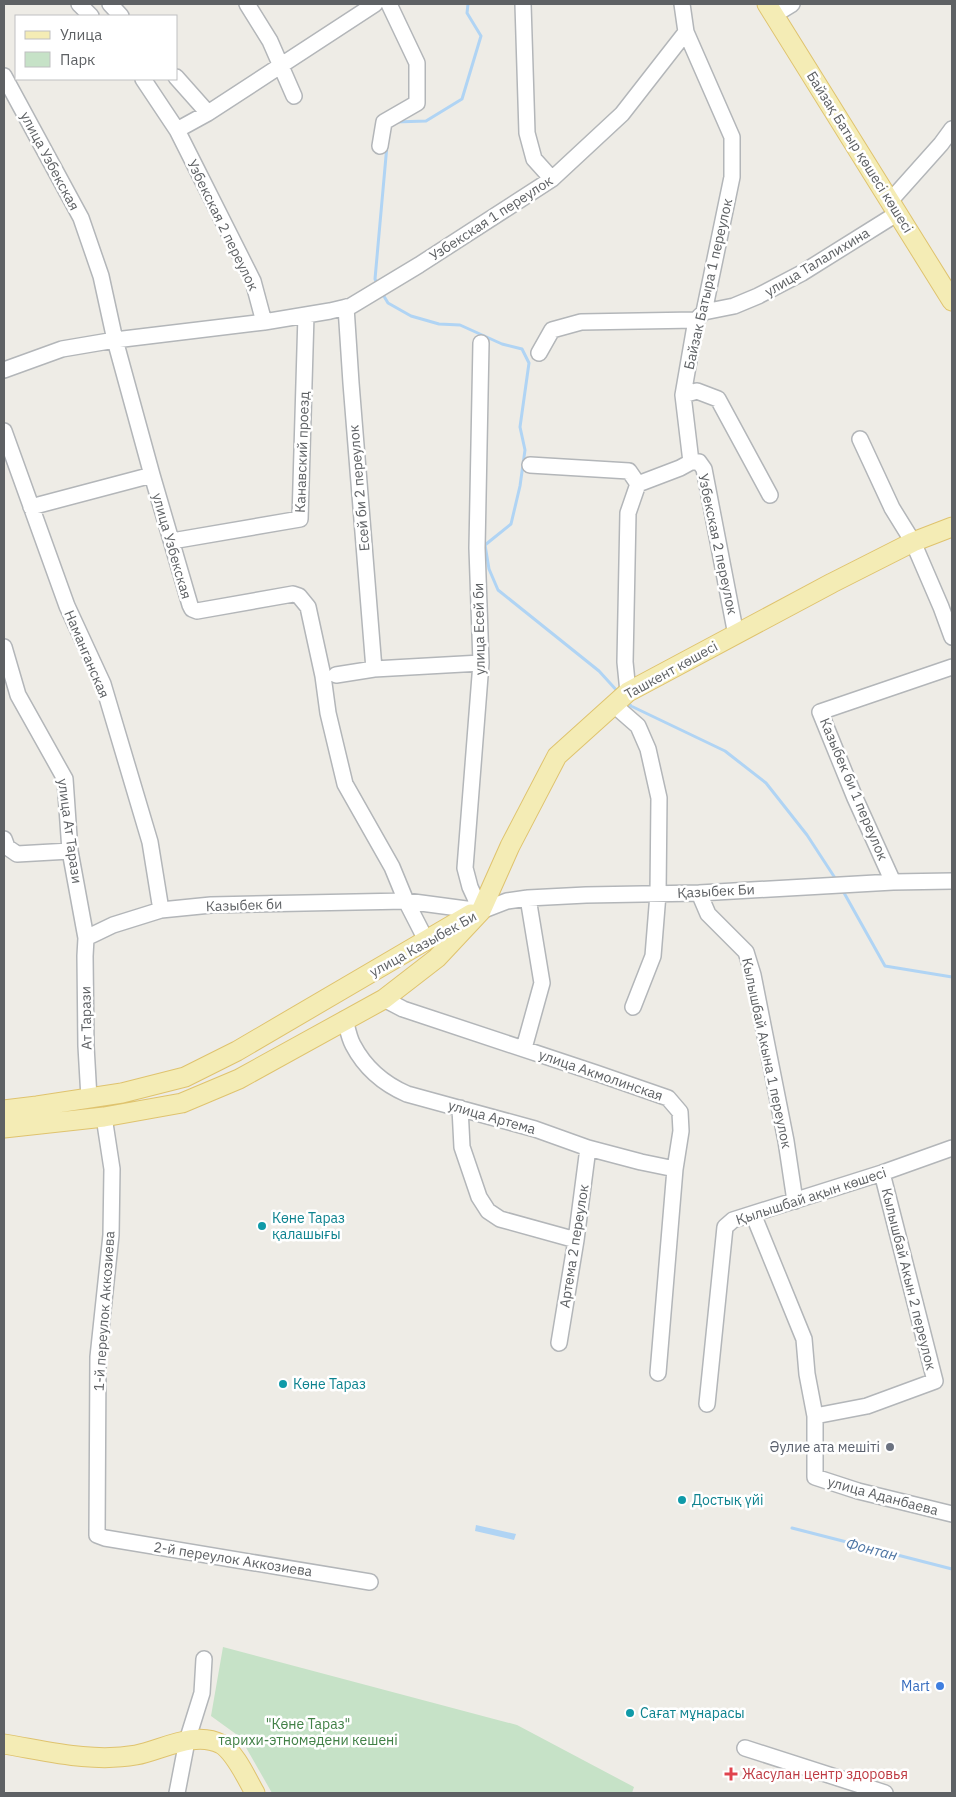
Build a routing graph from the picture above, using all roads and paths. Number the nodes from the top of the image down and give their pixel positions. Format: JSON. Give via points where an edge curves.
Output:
{"nodes":[{"id":1,"x":79,"y":4,"type":"edge"},
{"id":2,"x":110,"y":4,"type":"edge"},
{"id":3,"x":247,"y":4,"type":"edge"},
{"id":4,"x":375,"y":4,"type":"edge"},
{"id":5,"x":389,"y":4,"type":"edge"},
{"id":6,"x":523,"y":4,"type":"edge"},
{"id":7,"x":682,"y":4,"type":"edge"},
{"id":8,"x":792,"y":4,"type":"edge"},
{"id":9,"x":771,"y":9,"type":"edge"},
{"id":10,"x":90,"y":15,"type":"edge"},
{"id":11,"x":120,"y":15,"type":"edge"},
{"id":12,"x":686,"y":32,"type":"junction"},
{"id":13,"x":281,"y":64,"type":"junction"},
{"id":14,"x":4,"y":76,"type":"edge"},
{"id":15,"x":178,"y":79,"type":"edge"},
{"id":16,"x":144,"y":80,"type":"edge"},
{"id":17,"x":294,"y":96,"type":"dead end"},
{"id":18,"x":208,"y":113,"type":"junction"},
{"id":19,"x":952,"y":129,"type":"edge"},
{"id":20,"x":177,"y":130,"type":"junction"},
{"id":21,"x":380,"y":146,"type":"dead end"},
{"id":22,"x":552,"y":179,"type":"junction"},
{"id":23,"x":894,"y":207,"type":"junction"},
{"id":24,"x":952,"y":301,"type":"edge"},
{"id":25,"x":346,"y":307,"type":"junction"},
{"id":26,"x":306,"y":315,"type":"junction"},
{"id":27,"x":700,"y":316,"type":"junction"},
{"id":28,"x":264,"y":322,"type":"junction"},
{"id":29,"x":115,"y":340,"type":"junction"},
{"id":30,"x":481,"y":344,"type":"dead end"},
{"id":31,"x":539,"y":353,"type":"dead end"},
{"id":32,"x":4,"y":370,"type":"edge"},
{"id":33,"x":683,"y":395,"type":"junction"},
{"id":34,"x":4,"y":431,"type":"edge"},
{"id":35,"x":860,"y":439,"type":"dead end"},
{"id":36,"x":691,"y":462,"type":"junction"},
{"id":37,"x":530,"y":465,"type":"dead end"},
{"id":38,"x":152,"y":475,"type":"junction"},
{"id":39,"x":638,"y":484,"type":"junction"},
{"id":40,"x":770,"y":495,"type":"dead end"},
{"id":41,"x":31,"y":507,"type":"junction"},
{"id":42,"x":952,"y":527,"type":"edge"},
{"id":43,"x":172,"y":541,"type":"junction"},
{"id":44,"x":913,"y":542,"type":"junction"},
{"id":45,"x":736,"y":634,"type":"junction"},
{"id":46,"x":952,"y":637,"type":"edge"},
{"id":47,"x":4,"y":648,"type":"edge"},
{"id":48,"x":481,"y":663,"type":"junction"},
{"id":49,"x":952,"y":667,"type":"edge"},
{"id":50,"x":374,"y":670,"type":"junction"},
{"id":51,"x":336,"y":674,"type":"dead end"},
{"id":52,"x":628,"y":692,"type":"junction"},
{"id":53,"x":614,"y":705,"type":"junction"},
{"id":54,"x":4,"y":839,"type":"edge"},
{"id":55,"x":70,"y":851,"type":"junction"},
{"id":56,"x":952,"y":880,"type":"edge"},
{"id":57,"x":893,"y":882,"type":"junction"},
{"id":58,"x":699,"y":893,"type":"junction"},
{"id":59,"x":658,"y":894,"type":"junction"},
{"id":60,"x":528,"y":898,"type":"junction"},
{"id":61,"x":406,"y":901,"type":"junction"},
{"id":62,"x":161,"y":910,"type":"junction"},
{"id":63,"x":482,"y":911,"type":"junction"},
{"id":64,"x":86,"y":938,"type":"junction"},
{"id":65,"x":426,"y":940,"type":"junction"},
{"id":66,"x":384,"y":999,"type":"junction"},
{"id":67,"x":633,"y":1007,"type":"dead end"},
{"id":68,"x":345,"y":1019,"type":"junction"},
{"id":69,"x":524,"y":1048,"type":"junction"},
{"id":70,"x":237,"y":1051,"type":"junction"},
{"id":71,"x":249,"y":1073,"type":"junction"},
{"id":72,"x":89,"y":1098,"type":"junction"},
{"id":73,"x":460,"y":1108,"type":"junction"},
{"id":74,"x":4,"y":1110,"type":"edge"},
{"id":75,"x":104,"y":1117,"type":"junction"},
{"id":76,"x":4,"y":1128,"type":"edge"},
{"id":77,"x":588,"y":1148,"type":"junction"},
{"id":78,"x":952,"y":1148,"type":"edge"},
{"id":79,"x":675,"y":1169,"type":"junction"},
{"id":80,"x":882,"y":1173,"type":"junction"},
{"id":81,"x":795,"y":1201,"type":"junction"},
{"id":82,"x":753,"y":1214,"type":"junction"},
{"id":83,"x":576,"y":1240,"type":"junction"},
{"id":84,"x":559,"y":1343,"type":"dead end"},
{"id":85,"x":658,"y":1373,"type":"dead end"},
{"id":86,"x":707,"y":1404,"type":"dead end"},
{"id":87,"x":815,"y":1416,"type":"junction"},
{"id":88,"x":952,"y":1514,"type":"edge"},
{"id":89,"x":97,"y":1535,"type":"joint"},
{"id":90,"x":370,"y":1582,"type":"dead end"},
{"id":91,"x":204,"y":1660,"type":"dead end"},
{"id":92,"x":187,"y":1741,"type":"junction"},
{"id":93,"x":4,"y":1744,"type":"edge"},
{"id":94,"x":745,"y":1748,"type":"dead end"},
{"id":95,"x":176,"y":1793,"type":"edge"},
{"id":96,"x":255,"y":1793,"type":"edge"},
{"id":97,"x":885,"y":1793,"type":"edge"}],
"edges":[{"from":1,"to":10,"type":"street"},
{"from":2,"to":11,"type":"street"},
{"from":3,"to":13,"type":"street"},
{"from":4,"to":13,"type":"street"},
{"from":5,"to":21,"type":"street","via":[[416,63],[417,104],[384,122]]},
{"from":6,"to":22,"type":"street","via":[[527,133],[534,159]]},
{"from":7,"to":12,"type":"street","name":"Байзак Батыра 1 переулок"},
{"from":8,"to":9,"type":"street"},
{"from":9,"to":23,"type":"main road","name":"Байзақ Батыр қөшесі көшесі"},
{"from":12,"to":22,"type":"street","name":"Узбекская 1 переулок","via":[[622,114]]},
{"from":12,"to":27,"type":"street","name":"Байзак Батыра 1 переулок","via":[[732,136],[732,177]]},
{"from":13,"to":17,"type":"street"},
{"from":13,"to":18,"type":"street"},
{"from":14,"to":29,"type":"street","name":"улица Узбекская","via":[[81,218],[101,276]]},
{"from":15,"to":18,"type":"street"},
{"from":16,"to":20,"type":"street","name":"Узбекская 2 переулок"},
{"from":18,"to":20,"type":"street"},
{"from":19,"to":23,"type":"street","name":"улица Талалихина"},
{"from":20,"to":28,"type":"street","name":"Узбекская 2 переулок","via":[[253,281]]},
{"from":22,"to":25,"type":"street","name":"Узбекская 1 переулок","via":[[388,284]]},
{"from":23,"to":24,"type":"main road","name":"Байзақ Батыр қөшесі көшесі"},
{"from":23,"to":27,"type":"street","name":"улица Талалихина","via":[[802,273],[758,296]]},
{"from":25,"to":26,"type":"street"},
{"from":25,"to":50,"type":"street","name":"Есей би 2 переулок"},
{"from":26,"to":28,"type":"street"},
{"from":26,"to":43,"type":"street","name":"Канавский проезд","via":[[300,519]]},
{"from":27,"to":31,"type":"street","via":[[581,322],[552,330]]},
{"from":27,"to":33,"type":"street","name":"Байзак Батыра 1 переулок"},
{"from":28,"to":29,"type":"street"},
{"from":29,"to":32,"type":"street","via":[[62,349]]},
{"from":29,"to":38,"type":"street","name":"улица Узбекская"},
{"from":30,"to":48,"type":"street","name":"улица Есей би","via":[[477,548]]},
{"from":33,"to":36,"type":"street","name":"Байзак Батыра 1 переулок"},
{"from":33,"to":40,"type":"street","name":"Байзак Батыра 1 переулок","via":[[697,391],[718,399]]},
{"from":34,"to":41,"type":"street","name":"Наманганская"},
{"from":35,"to":44,"type":"street","via":[[892,508]]},
{"from":36,"to":39,"type":"street"},
{"from":36,"to":45,"type":"street","name":"Узбекская 2 переулок","via":[[699,462],[704,469]]},
{"from":37,"to":39,"type":"street","via":[[630,471]]},
{"from":38,"to":41,"type":"street"},
{"from":38,"to":43,"type":"street","name":"улица Узбекская"},
{"from":39,"to":52,"type":"street","via":[[628,513],[625,662]]},
{"from":41,"to":62,"type":"street","name":"Наманганская","via":[[66,606],[103,684],[150,842]]},
{"from":42,"to":44,"type":"main road","name":"Ташкент көшесі"},
{"from":43,"to":61,"type":"street","name":"улица Узбекская","via":[[192,609],[197,611],[292,594],[299,596],[308,607],[346,784],[392,867]]},
{"from":44,"to":45,"type":"main road","name":"Ташкент көшесі"},
{"from":44,"to":46,"type":"street"},
{"from":45,"to":52,"type":"main road","name":"Ташкент көшесі"},
{"from":47,"to":55,"type":"street","name":"улица Ат Тарази","via":[[18,695],[65,779]]},
{"from":48,"to":50,"type":"street"},
{"from":48,"to":63,"type":"street","name":"улица Есей би","via":[[465,868]]},
{"from":49,"to":57,"type":"street","name":"Казыбек би 1 переулок","via":[[820,712]]},
{"from":50,"to":51,"type":"street"},
{"from":52,"to":53,"type":"main road","name":"Ташкент көшесі"},
{"from":53,"to":59,"type":"street","via":[[638,726],[648,749],[659,798]]},
{"from":53,"to":63,"type":"main road","name":"Ташкент көшесі","via":[[558,756],[510,846]]},
{"from":54,"to":55,"type":"street","via":[[17,854]]},
{"from":55,"to":64,"type":"street","name":"улица Ат Тарази"},
{"from":56,"to":57,"type":"street","name":"Қазыбек Би"},
{"from":57,"to":58,"type":"street","name":"Қазыбек Би"},
{"from":58,"to":59,"type":"street","name":"Қазыбек Би"},
{"from":58,"to":81,"type":"street","name":"Кылышбай Акына 1 переулок","via":[[708,914],[746,952],[786,1141]]},
{"from":59,"to":60,"type":"street","name":"Қазыбек Би"},
{"from":59,"to":67,"type":"street","via":[[653,956]]},
{"from":60,"to":63,"type":"street","name":"Қазыбек Би","via":[[507,901]]},
{"from":60,"to":69,"type":"street","via":[[542,983]]},
{"from":61,"to":62,"type":"street","name":"Казыбек би","via":[[211,905]]},
{"from":61,"to":63,"type":"street","name":"Казыбек би"},
{"from":61,"to":65,"type":"street"},
{"from":62,"to":64,"type":"street","name":"Казыбек би","via":[[113,925]]},
{"from":63,"to":65,"type":"main road","name":"улица Казыбек Би"},
{"from":63,"to":66,"type":"main road","name":"улица Казыбек Би","via":[[437,958]]},
{"from":64,"to":72,"type":"street","name":"Ат Тарази"},
{"from":65,"to":70,"type":"main road","name":"улица Казыбек Би"},
{"from":66,"to":68,"type":"main road","name":"улица Казыбек Би"},
{"from":66,"to":69,"type":"street","name":"улица Акмолинская","via":[[403,1009]]},
{"from":68,"to":71,"type":"main road","name":"улица Казыбек Би"},
{"from":68,"to":73,"type":"street","name":"улица Артема","via":[[353,1045],[375,1075],[407,1094]]},
{"from":69,"to":79,"type":"street","name":"улица Акмолинская","via":[[668,1098],[680,1112],[682,1132]]},
{"from":70,"to":71,"type":"main road"},
{"from":70,"to":72,"type":"main road","name":"улица Казыбек Би","via":[[185,1077]]},
{"from":71,"to":75,"type":"main road","name":"улица Казыбек Би","via":[[182,1103]]},
{"from":72,"to":74,"type":"main road","name":"улица Казыбек Би"},
{"from":73,"to":77,"type":"street","name":"улица Артема"},
{"from":73,"to":83,"type":"street","via":[[462,1147],[488,1211],[500,1219]]},
{"from":75,"to":76,"type":"main road","name":"улица Казыбек Би"},
{"from":75,"to":89,"type":"street","name":"1-й переулок Аккозиева","via":[[112,1169],[111,1225],[98,1357]]},
{"from":77,"to":79,"type":"street","name":"улица Артема"},
{"from":77,"to":83,"type":"street","name":"Артема 2 переулок"},
{"from":78,"to":80,"type":"street","name":"Қылышбай ақын көшесі"},
{"from":79,"to":85,"type":"street","name":"улица Акмолинская"},
{"from":80,"to":81,"type":"street","name":"Қылышбай ақын көшесі"},
{"from":80,"to":87,"type":"street","name":"Кылышбай Акын 2 переулок","via":[[935,1381],[867,1406]]},
{"from":81,"to":82,"type":"street","name":"Қылышбай ақын көшесі"},
{"from":82,"to":86,"type":"street","name":"Қылышбай ақын көшесі","via":[[733,1220],[725,1227]]},
{"from":82,"to":87,"type":"street","via":[[804,1339]]},
{"from":83,"to":84,"type":"street","name":"Артема 2 переулок"},
{"from":87,"to":88,"type":"street","name":"улица Аданбаева","via":[[815,1477]]},
{"from":89,"to":90,"type":"street","name":"2-й переулок Аккозиева"},
{"from":91,"to":92,"type":"street","via":[[202,1693]]},
{"from":92,"to":93,"type":"main road","via":[[136,1755],[108,1758]]},
{"from":92,"to":95,"type":"street"},
{"from":92,"to":96,"type":"main road","via":[[202,1739],[222,1744],[235,1758]]},
{"from":94,"to":97,"type":"street"}]}
